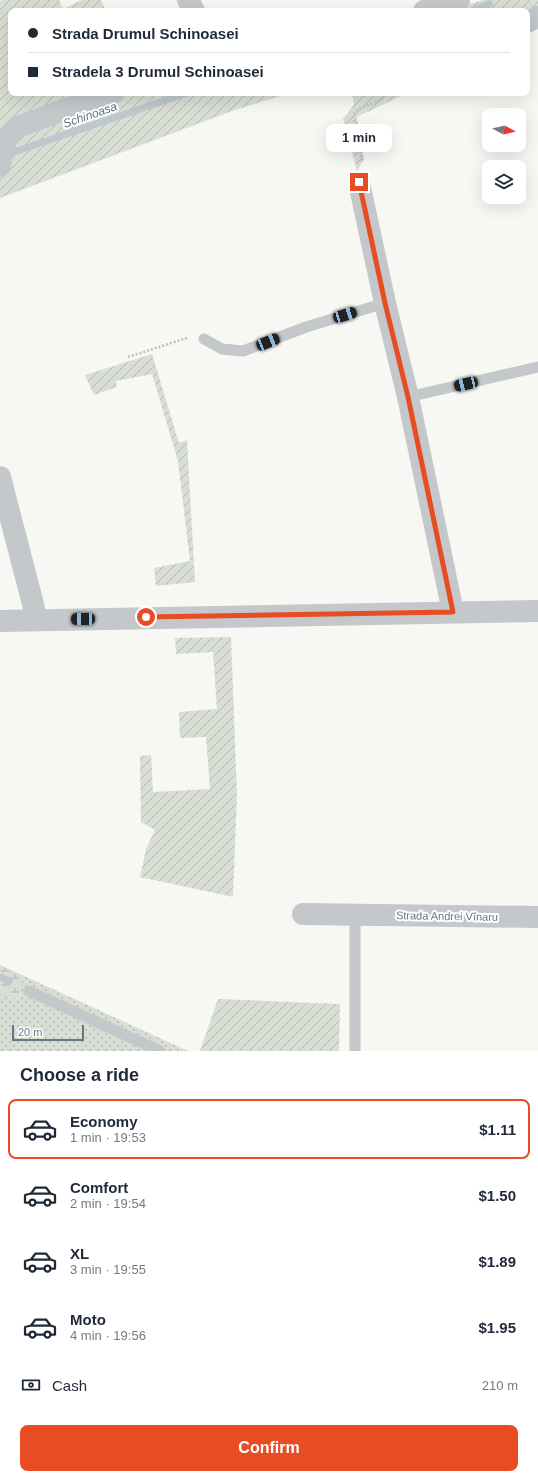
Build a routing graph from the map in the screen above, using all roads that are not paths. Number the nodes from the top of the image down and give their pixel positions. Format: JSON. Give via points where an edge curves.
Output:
{"nodes":[{"id":1,"x":459,"y":0,"type":"edge"},
{"id":2,"x":434,"y":8,"type":"edge"},
{"id":3,"x":104,"y":96,"type":"edge"},
{"id":4,"x":1,"y":160,"type":"edge"},
{"id":5,"x":359,"y":182,"type":"road end"},
{"id":6,"x":385,"y":303,"type":"junction"},
{"id":7,"x":204,"y":339,"type":"road end"},
{"id":8,"x":538,"y":367,"type":"edge"},
{"id":9,"x":408,"y":397,"type":"junction"},
{"id":10,"x":0,"y":478,"type":"edge"},
{"id":11,"x":538,"y":611,"type":"edge"},
{"id":12,"x":453,"y":612,"type":"junction"},
{"id":13,"x":36,"y":620,"type":"junction"},
{"id":14,"x":0,"y":621,"type":"edge"},
{"id":15,"x":303,"y":914,"type":"dead end"},
{"id":16,"x":355,"y":916,"type":"junction"},
{"id":17,"x":538,"y":917,"type":"edge"},
{"id":18,"x":29,"y":991,"type":"dead end"},
{"id":19,"x":160,"y":1051,"type":"edge"},
{"id":20,"x":355,"y":1051,"type":"edge"}],
"edges":[{"from":1,"to":2,"type":"street"},
{"from":3,"to":4,"type":"street","via":[[17,127],[7,138]]},
{"from":5,"to":6,"type":"street"},
{"from":6,"to":7,"type":"lane","via":[[306,327],[243,351],[222,349]]},
{"from":6,"to":9,"type":"street"},
{"from":8,"to":9,"type":"lane"},
{"from":9,"to":12,"type":"street"},
{"from":10,"to":13,"type":"street"},
{"from":11,"to":12,"type":"street"},
{"from":12,"to":13,"type":"street"},
{"from":13,"to":14,"type":"street"},
{"from":15,"to":16,"type":"street","name":"Strada Andrei Vînaru"},
{"from":16,"to":17,"type":"street","name":"Strada Andrei Vînaru"},
{"from":16,"to":20,"type":"lane"},
{"from":18,"to":19,"type":"lane"}]}
